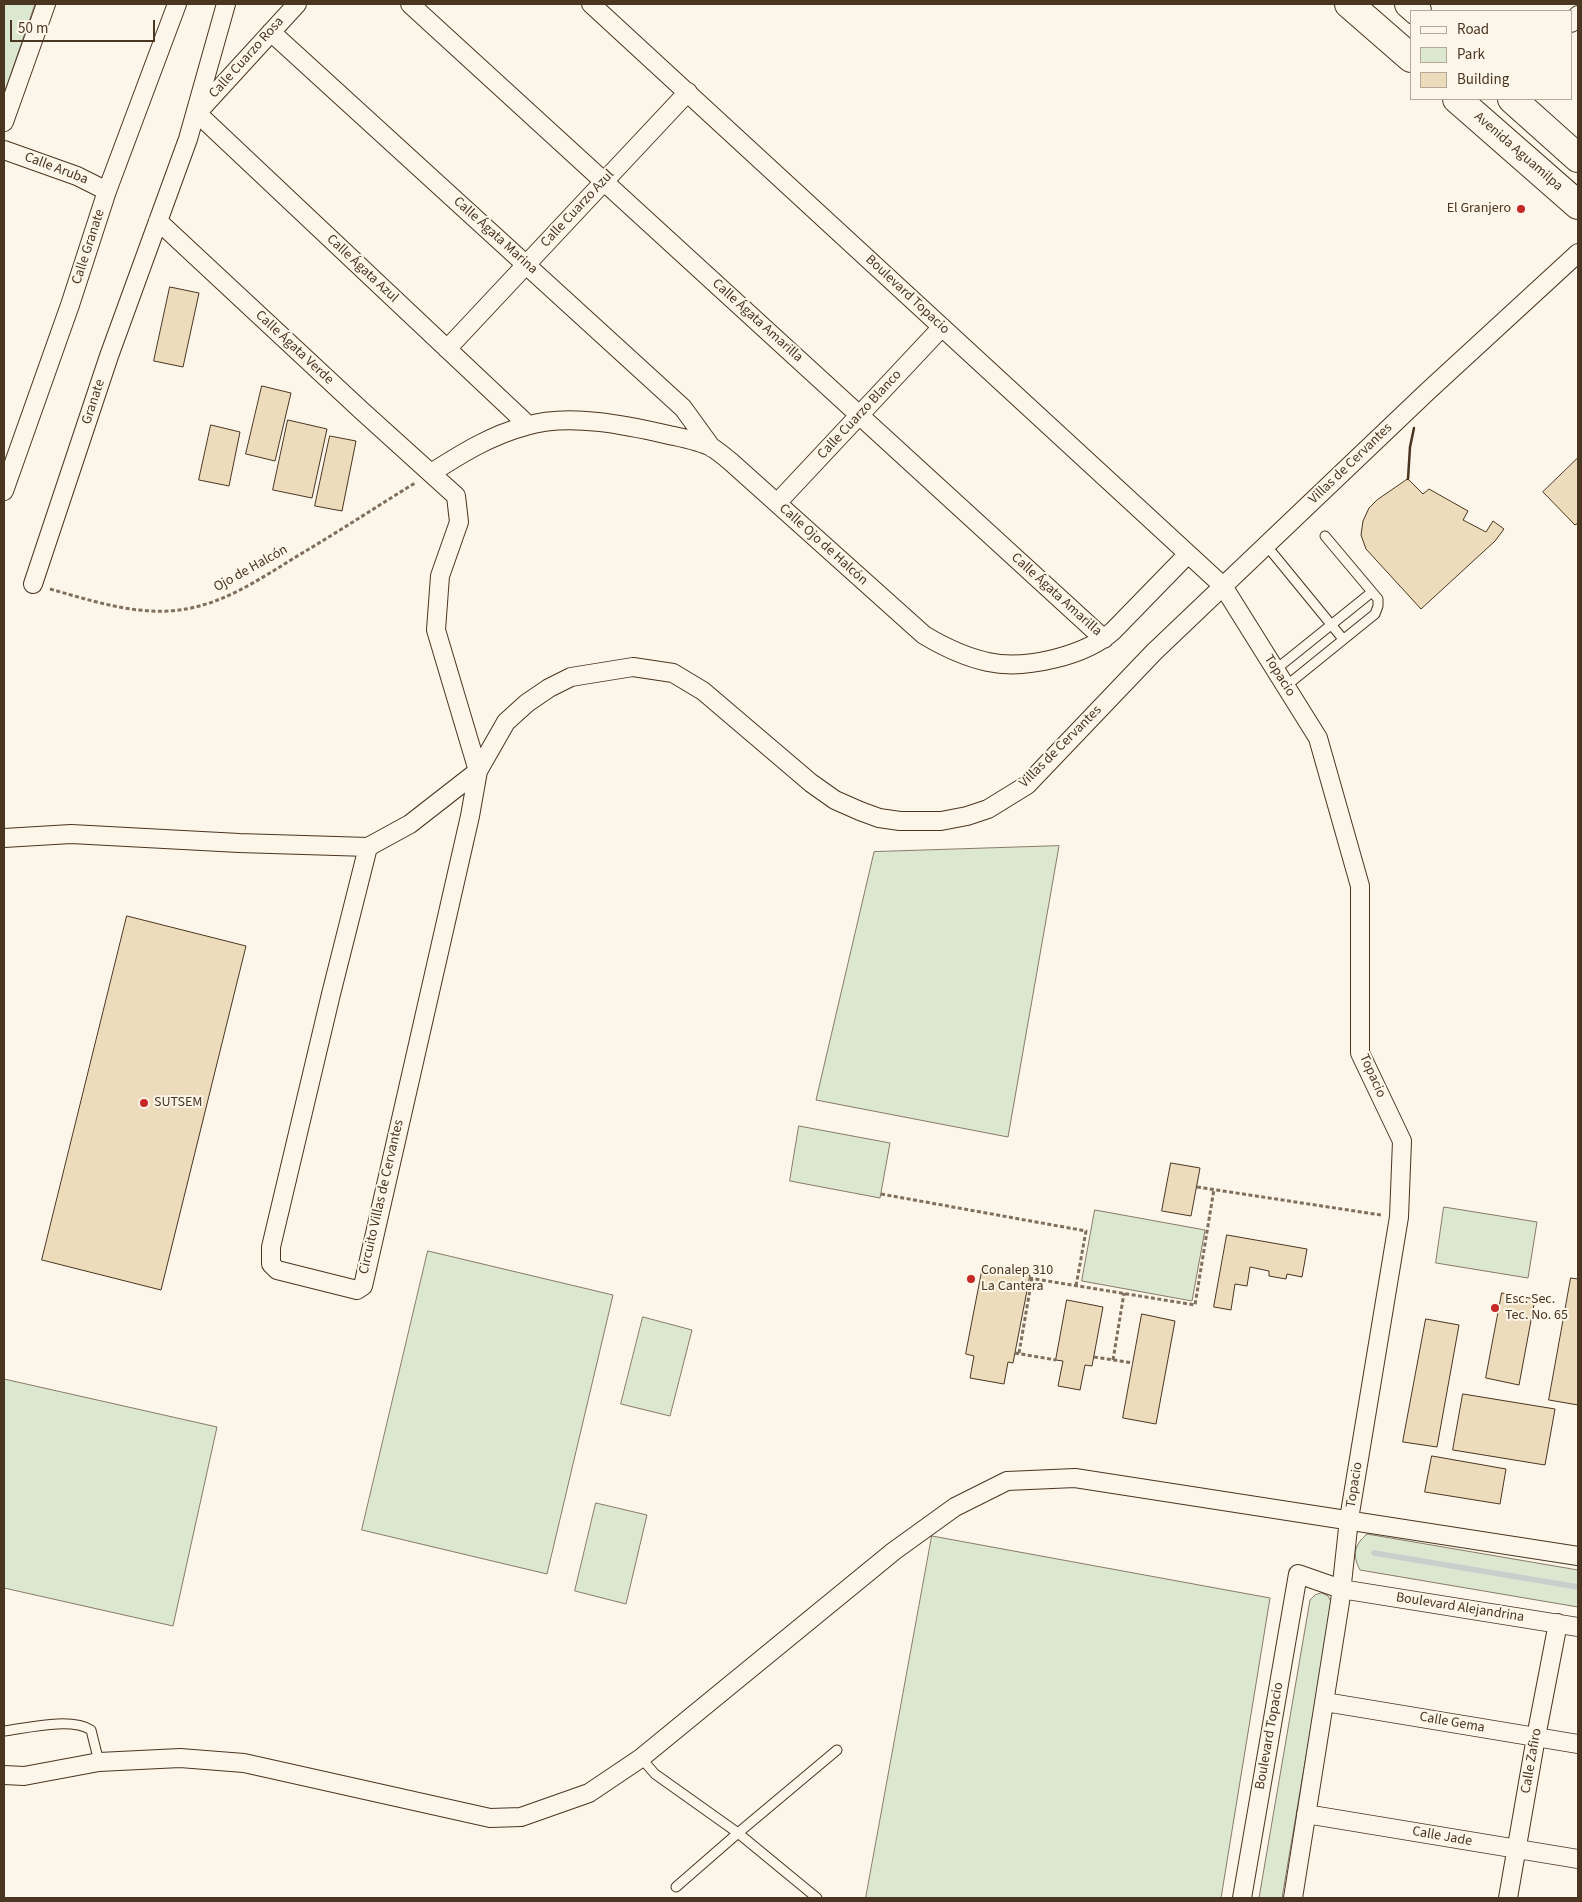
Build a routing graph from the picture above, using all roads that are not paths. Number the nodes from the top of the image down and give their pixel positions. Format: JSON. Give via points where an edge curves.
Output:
{"nodes":[{"id":1,"x":46,"y":4,"type":"edge"},
{"id":2,"x":177,"y":4,"type":"edge"},
{"id":3,"x":226,"y":4,"type":"edge"},
{"id":4,"x":297,"y":4,"type":"edge"},
{"id":5,"x":410,"y":4,"type":"edge"},
{"id":6,"x":1349,"y":4,"type":"edge"},
{"id":7,"x":601,"y":7,"type":"edge"},
{"id":8,"x":271,"y":32,"type":"junction"},
{"id":9,"x":1410,"y":57,"type":"edge"},
{"id":10,"x":688,"y":92,"type":"junction"},
{"id":11,"x":1458,"y":100,"type":"edge"},
{"id":12,"x":1513,"y":100,"type":"edge"},
{"id":13,"x":197,"y":113,"type":"junction"},
{"id":14,"x":4,"y":122,"type":"edge"},
{"id":15,"x":4,"y":150,"type":"edge"},
{"id":16,"x":1578,"y":158,"type":"edge"},
{"id":17,"x":604,"y":181,"type":"junction"},
{"id":18,"x":107,"y":191,"type":"junction"},
{"id":19,"x":1578,"y":205,"type":"edge"},
{"id":20,"x":158,"y":221,"type":"junction"},
{"id":21,"x":1578,"y":253,"type":"edge"},
{"id":22,"x":526,"y":264,"type":"junction"},
{"id":23,"x":942,"y":327,"type":"junction"},
{"id":24,"x":447,"y":349,"type":"junction"},
{"id":25,"x":860,"y":415,"type":"junction"},
{"id":26,"x":528,"y":425,"type":"junction"},
{"id":27,"x":712,"y":448,"type":"junction"},
{"id":28,"x":431,"y":473,"type":"junction"},
{"id":29,"x":4,"y":491,"type":"edge"},
{"id":30,"x":777,"y":503,"type":"junction"},
{"id":31,"x":1325,"y":536,"type":"dead end"},
{"id":32,"x":1266,"y":545,"type":"junction"},
{"id":33,"x":1187,"y":555,"type":"junction"},
{"id":34,"x":33,"y":584,"type":"road end"},
{"id":35,"x":1223,"y":586,"type":"junction"},
{"id":36,"x":1372,"y":592,"type":"junction"},
{"id":37,"x":1332,"y":625,"type":"junction"},
{"id":38,"x":1104,"y":639,"type":"junction"},
{"id":39,"x":1343,"y":639,"type":"junction"},
{"id":40,"x":1275,"y":670,"type":"junction"},
{"id":41,"x":1286,"y":686,"type":"junction"},
{"id":42,"x":478,"y":770,"type":"junction"},
{"id":43,"x":4,"y":838,"type":"edge"},
{"id":44,"x":368,"y":846,"type":"junction"},
{"id":45,"x":1349,"y":1519,"type":"junction"},
{"id":46,"x":1578,"y":1556,"type":"edge"},
{"id":47,"x":1298,"y":1574,"type":"joint"},
{"id":48,"x":1341,"y":1590,"type":"junction"},
{"id":49,"x":1558,"y":1624,"type":"junction"},
{"id":50,"x":1578,"y":1627,"type":"edge"},
{"id":51,"x":1325,"y":1702,"type":"junction"},
{"id":52,"x":4,"y":1731,"type":"edge"},
{"id":53,"x":1536,"y":1737,"type":"junction"},
{"id":54,"x":1578,"y":1744,"type":"edge"},
{"id":55,"x":837,"y":1750,"type":"dead end"},
{"id":56,"x":641,"y":1758,"type":"junction"},
{"id":57,"x":99,"y":1762,"type":"junction"},
{"id":58,"x":4,"y":1775,"type":"edge"},
{"id":59,"x":1306,"y":1814,"type":"junction"},
{"id":60,"x":738,"y":1833,"type":"junction"},
{"id":61,"x":1516,"y":1850,"type":"junction"},
{"id":62,"x":1578,"y":1859,"type":"edge"},
{"id":63,"x":676,"y":1887,"type":"dead end"},
{"id":64,"x":817,"y":1898,"type":"edge"},
{"id":65,"x":1242,"y":1898,"type":"edge"},
{"id":66,"x":1292,"y":1898,"type":"edge"},
{"id":67,"x":1508,"y":1898,"type":"edge"}],
"edges":[{"from":1,"to":14,"type":"street"},
{"from":2,"to":18,"type":"street","name":"Calle Granate"},
{"from":3,"to":13,"type":"street"},
{"from":4,"to":8,"type":"street","name":"Calle Cuarzo Rosa"},
{"from":5,"to":17,"type":"street","name":"Calle Ágata Amarilla"},
{"from":6,"to":9,"type":"main road"},
{"from":7,"to":10,"type":"street","name":"Boulevard Topacio"},
{"from":8,"to":13,"type":"street","name":"Calle Cuarzo Rosa"},
{"from":8,"to":22,"type":"street","name":"Calle Ágata Marina"},
{"from":10,"to":17,"type":"street","name":"Calle Cuarzo Azul"},
{"from":10,"to":23,"type":"street","name":"Boulevard Topacio"},
{"from":11,"to":19,"type":"main road","name":"Avenida Aguamilpa"},
{"from":12,"to":16,"type":"main road"},
{"from":13,"to":20,"type":"street"},
{"from":13,"to":24,"type":"street","name":"Calle Ágata Azul"},
{"from":15,"to":18,"type":"street","name":"Calle Aruba","via":[[77,176]]},
{"from":17,"to":22,"type":"street","name":"Calle Cuarzo Azul"},
{"from":17,"to":25,"type":"street","name":"Calle Ágata Amarilla"},
{"from":18,"to":29,"type":"street","name":"Calle Granate"},
{"from":20,"to":28,"type":"street","name":"Calle Ágata Verde"},
{"from":20,"to":34,"type":"street","name":"Granate"},
{"from":21,"to":32,"type":"street","name":"Villas de Cervantes"},
{"from":22,"to":24,"type":"street","name":"Calle Cuarzo Azul"},
{"from":22,"to":27,"type":"street","name":"Calle Ágata Marina","via":[[683,408]]},
{"from":23,"to":25,"type":"street","name":"Calle Cuarzo Blanco"},
{"from":23,"to":33,"type":"street","name":"Boulevard Topacio"},
{"from":24,"to":26,"type":"street","name":"Calle Ágata Azul"},
{"from":25,"to":30,"type":"street","name":"Calle Cuarzo Blanco"},
{"from":25,"to":38,"type":"street","name":"Calle Ágata Amarilla"},
{"from":26,"to":27,"type":"street","name":"Calle Ojo de Halcón","via":[[574,420],[610,423],[683,438]]},
{"from":26,"to":28,"type":"street","name":"Calle Ojo de Halcón","via":[[494,436]]},
{"from":27,"to":30,"type":"street","name":"Calle Ojo de Halcón"},
{"from":28,"to":42,"type":"street","name":"Calle Ágata Verde","via":[[456,496],[459,522],[440,576],[436,630]]},
{"from":30,"to":38,"type":"street","name":"Calle Ojo de Halcón","via":[[924,636],[948,650],[989,662],[1024,664],[1076,653]]},
{"from":31,"to":36,"type":"lane"},
{"from":32,"to":35,"type":"street","name":"Villas de Cervantes"},
{"from":32,"to":37,"type":"lane"},
{"from":33,"to":35,"type":"street","name":"Boulevard Topacio"},
{"from":33,"to":38,"type":"street","name":"Calle Ojo de Halcón"},
{"from":35,"to":40,"type":"street","name":"Topacio"},
{"from":35,"to":42,"type":"street","name":"Villas de Cervantes","via":[[1154,652],[1027,785],[988,809],[967,816],[941,821],[900,821],[879,818],[835,800],[703,691],[673,673],[633,667],[571,677],[549,688],[506,722]]},
{"from":36,"to":37,"type":"lane"},
{"from":36,"to":39,"type":"lane","via":[[1378,599],[1375,614]]},
{"from":37,"to":39,"type":"lane"},
{"from":37,"to":40,"type":"lane"},
{"from":39,"to":41,"type":"lane"},
{"from":40,"to":41,"type":"street","name":"Topacio"},
{"from":41,"to":45,"type":"street","name":"Topacio","via":[[1318,738],[1360,886],[1360,1053],[1402,1141],[1399,1217]]},
{"from":42,"to":44,"type":"street","name":"Villas de Cervantes","via":[[410,824]]},
{"from":42,"to":44,"type":"street","name":"Circuito Villas de Cervantes","via":[[363,1286],[357,1290],[277,1270],[270,1264],[271,1247],[297,1135]]},
{"from":43,"to":44,"type":"street","via":[[71,834]]},
{"from":45,"to":46,"type":"street"},
{"from":45,"to":48,"type":"street","name":"Topacio"},
{"from":45,"to":56,"type":"street","via":[[1076,1478],[1007,1481],[955,1507],[894,1551]]},
{"from":47,"to":48,"type":"street","name":"Boulevard Alejandrina"},
{"from":47,"to":65,"type":"street","name":"Boulevard Topacio"},
{"from":48,"to":49,"type":"street","name":"Boulevard Alejandrina"},
{"from":48,"to":51,"type":"street"},
{"from":49,"to":50,"type":"street","name":"Boulevard Alejandrina"},
{"from":49,"to":53,"type":"street","name":"Calle Zafiro"},
{"from":51,"to":53,"type":"street","name":"Calle Gema"},
{"from":51,"to":59,"type":"street"},
{"from":52,"to":57,"type":"lane","via":[[70,1723],[84,1725],[91,1730]]},
{"from":53,"to":54,"type":"street","name":"Calle Gema"},
{"from":53,"to":61,"type":"street","name":"Calle Zafiro"},
{"from":55,"to":60,"type":"lane"},
{"from":56,"to":57,"type":"street","via":[[589,1793],[521,1817],[490,1818],[244,1763],[180,1758]]},
{"from":56,"to":60,"type":"lane","via":[[655,1774]]},
{"from":57,"to":58,"type":"street","via":[[24,1776]]},
{"from":59,"to":61,"type":"street","name":"Calle Jade"},
{"from":59,"to":66,"type":"street"},
{"from":60,"to":63,"type":"lane"},
{"from":60,"to":64,"type":"lane"},
{"from":61,"to":62,"type":"street","name":"Calle Jade"},
{"from":61,"to":67,"type":"street","name":"Calle Zafiro"}]}
